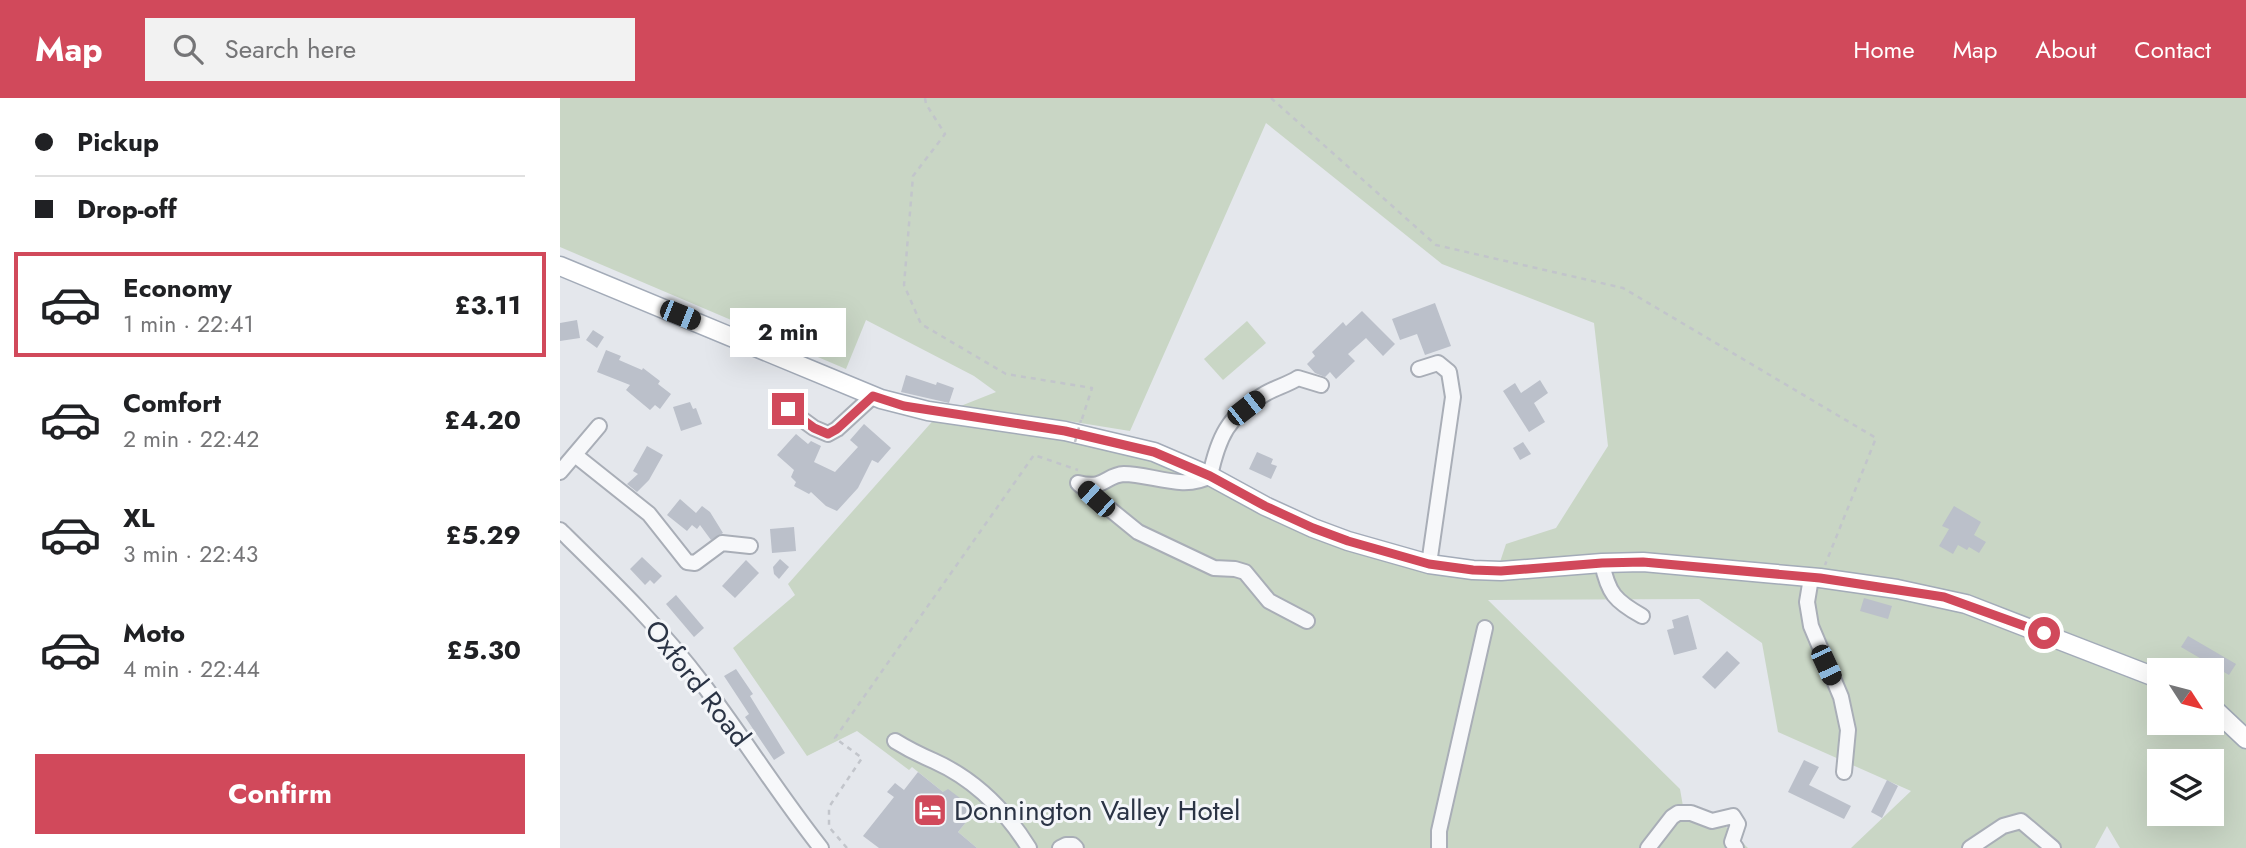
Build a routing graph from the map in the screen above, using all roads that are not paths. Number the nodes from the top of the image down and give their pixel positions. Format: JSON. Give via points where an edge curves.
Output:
{"nodes":[{"id":1,"x":560,"y":266,"type":"edge"},
{"id":2,"x":1419,"y":369,"type":"dead end"},
{"id":3,"x":1321,"y":385,"type":"dead end"},
{"id":4,"x":873,"y":396,"type":"junction"},
{"id":5,"x":788,"y":409,"type":"dead end"},
{"id":6,"x":599,"y":426,"type":"dead end"},
{"id":7,"x":575,"y":455,"type":"junction"},
{"id":8,"x":560,"y":472,"type":"edge"},
{"id":9,"x":1210,"y":476,"type":"junction"},
{"id":10,"x":560,"y":530,"type":"edge"},
{"id":11,"x":750,"y":546,"type":"dead end"},
{"id":12,"x":1602,"y":563,"type":"junction"},
{"id":13,"x":1429,"y":564,"type":"junction"},
{"id":14,"x":1816,"y":578,"type":"junction"},
{"id":15,"x":1642,"y":616,"type":"dead end"},
{"id":16,"x":1307,"y":621,"type":"dead end"},
{"id":17,"x":1485,"y":628,"type":"dead end"},
{"id":18,"x":2147,"y":674,"type":"edge"},
{"id":19,"x":2224,"y":718,"type":"edge"},
{"id":20,"x":2246,"y":739,"type":"edge"},
{"id":21,"x":895,"y":741,"type":"dead end"},
{"id":22,"x":1844,"y":772,"type":"dead end"},
{"id":23,"x":2037,"y":832,"type":"junction"},
{"id":24,"x":821,"y":848,"type":"edge"},
{"id":25,"x":1029,"y":848,"type":"edge"},
{"id":26,"x":1060,"y":848,"type":"edge"},
{"id":27,"x":1076,"y":848,"type":"edge"},
{"id":28,"x":1439,"y":848,"type":"edge"},
{"id":29,"x":1648,"y":848,"type":"edge"},
{"id":30,"x":1736,"y":848,"type":"edge"},
{"id":31,"x":1970,"y":848,"type":"edge"},
{"id":32,"x":2034,"y":848,"type":"edge"},
{"id":33,"x":2053,"y":848,"type":"edge"}],
"edges":[{"from":1,"to":4,"type":"main road"},
{"from":2,"to":13,"type":"street","via":[[1438,363],[1449,372],[1453,397]]},
{"from":3,"to":9,"type":"street","via":[[1298,378],[1261,396],[1234,417],[1219,439]]},
{"from":4,"to":5,"type":"street","via":[[828,434]]},
{"from":4,"to":9,"type":"main road","via":[[929,411],[1127,444]]},
{"from":6,"to":7,"type":"street"},
{"from":7,"to":8,"type":"street"},
{"from":7,"to":11,"type":"street","via":[[649,514],[687,562],[695,563],[722,543]]},
{"from":9,"to":13,"type":"main road","via":[[1321,531]]},
{"from":9,"to":16,"type":"street","via":[[1193,482],[1120,474],[1098,486],[1078,483],[1138,532],[1201,564],[1245,572],[1269,601]]},
{"from":10,"to":24,"type":"street","name":"Oxford Road","via":[[681,656]]},
{"from":12,"to":13,"type":"main road","via":[[1501,571]]},
{"from":12,"to":14,"type":"main road","via":[[1643,562]]},
{"from":12,"to":15,"type":"street","via":[[1612,594]]},
{"from":14,"to":18,"type":"main road","via":[[1966,604]]},
{"from":14,"to":22,"type":"street","via":[[1807,602],[1811,626],[1841,697],[1847,730]]},
{"from":17,"to":28,"type":"street"},
{"from":19,"to":20,"type":"main road"},
{"from":21,"to":25,"type":"street","via":[[950,770],[987,797],[1003,810]]},
{"from":23,"to":31,"type":"street","via":[[2015,822]]},
{"from":23,"to":32,"type":"street"},
{"from":23,"to":33,"type":"street"},
{"from":26,"to":27,"type":"street"},
{"from":29,"to":30,"type":"street","via":[[1672,817],[1691,813],[1712,821],[1733,816],[1738,824],[1732,842]]}]}
